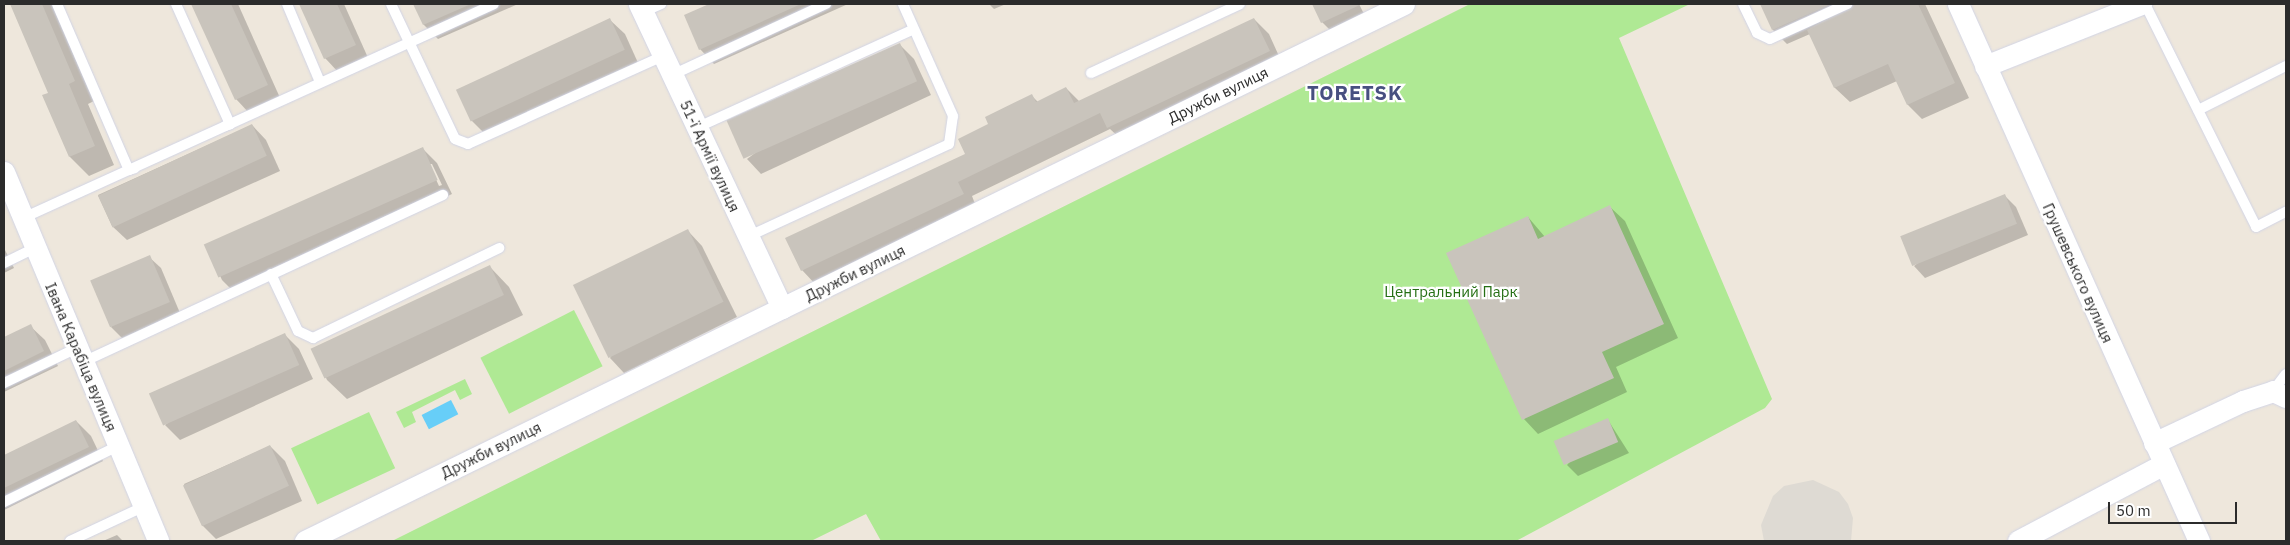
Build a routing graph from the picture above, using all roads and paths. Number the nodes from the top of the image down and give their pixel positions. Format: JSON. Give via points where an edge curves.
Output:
{"nodes":[{"id":1,"x":57,"y":4,"type":"edge"},
{"id":2,"x":176,"y":4,"type":"edge"},
{"id":3,"x":287,"y":4,"type":"edge"},
{"id":4,"x":391,"y":4,"type":"edge"},
{"id":5,"x":494,"y":4,"type":"edge"},
{"id":6,"x":826,"y":4,"type":"edge"},
{"id":7,"x":902,"y":4,"type":"edge"},
{"id":8,"x":1240,"y":4,"type":"edge"},
{"id":9,"x":1402,"y":4,"type":"edge"},
{"id":10,"x":1743,"y":4,"type":"edge"},
{"id":11,"x":1847,"y":4,"type":"edge"},
{"id":12,"x":1958,"y":4,"type":"edge"},
{"id":13,"x":2141,"y":4,"type":"edge"},
{"id":14,"x":2145,"y":4,"type":"edge"},
{"id":15,"x":648,"y":6,"type":"edge"},
{"id":16,"x":914,"y":29,"type":"junction"},
{"id":17,"x":408,"y":41,"type":"junction"},
{"id":18,"x":663,"y":56,"type":"junction"},
{"id":19,"x":1985,"y":66,"type":"junction"},
{"id":20,"x":2286,"y":66,"type":"edge"},
{"id":21,"x":1091,"y":73,"type":"dead end"},
{"id":22,"x":672,"y":75,"type":"junction"},
{"id":23,"x":320,"y":82,"type":"junction"},
{"id":24,"x":2198,"y":110,"type":"junction"},
{"id":25,"x":230,"y":124,"type":"junction"},
{"id":26,"x":696,"y":128,"type":"junction"},
{"id":27,"x":129,"y":170,"type":"junction"},
{"id":28,"x":4,"y":172,"type":"edge"},
{"id":29,"x":443,"y":195,"type":"dead end"},
{"id":30,"x":2286,"y":212,"type":"edge"},
{"id":31,"x":23,"y":218,"type":"junction"},
{"id":32,"x":747,"y":237,"type":"junction"},
{"id":33,"x":36,"y":248,"type":"junction"},
{"id":34,"x":499,"y":248,"type":"dead end"},
{"id":35,"x":4,"y":263,"type":"edge"},
{"id":36,"x":271,"y":274,"type":"junction"},
{"id":37,"x":782,"y":308,"type":"junction"},
{"id":38,"x":80,"y":355,"type":"junction"},
{"id":39,"x":2286,"y":374,"type":"edge"},
{"id":40,"x":4,"y":384,"type":"edge"},
{"id":41,"x":2280,"y":394,"type":"edge"},
{"id":42,"x":2154,"y":443,"type":"junction"},
{"id":43,"x":118,"y":446,"type":"junction"},
{"id":44,"x":2164,"y":464,"type":"junction"},
{"id":45,"x":4,"y":502,"type":"edge"},
{"id":46,"x":143,"y":507,"type":"junction"},
{"id":47,"x":70,"y":541,"type":"edge"},
{"id":48,"x":158,"y":541,"type":"edge"},
{"id":49,"x":305,"y":541,"type":"edge"},
{"id":50,"x":2018,"y":541,"type":"edge"},
{"id":51,"x":2199,"y":541,"type":"edge"}],
"edges":[{"from":1,"to":27,"type":"lane"},
{"from":2,"to":25,"type":"lane"},
{"from":3,"to":23,"type":"lane"},
{"from":4,"to":17,"type":"lane"},
{"from":5,"to":17,"type":"lane"},
{"from":6,"to":22,"type":"lane"},
{"from":7,"to":16,"type":"lane"},
{"from":8,"to":21,"type":"lane"},
{"from":9,"to":37,"type":"street","name":"Дружби вулиця"},
{"from":10,"to":11,"type":"lane","via":[[1757,33],[1770,39]]},
{"from":12,"to":19,"type":"street","name":"Грушевського вулиця"},
{"from":13,"to":19,"type":"street"},
{"from":14,"to":24,"type":"lane"},
{"from":15,"to":18,"type":"street","name":"51-ї Армії вулиця"},
{"from":16,"to":26,"type":"lane"},
{"from":16,"to":32,"type":"lane","via":[[953,116],[949,144]]},
{"from":17,"to":18,"type":"lane","via":[[455,139],[468,144]]},
{"from":17,"to":23,"type":"lane"},
{"from":18,"to":22,"type":"street","name":"51-ї Армії вулиця"},
{"from":19,"to":42,"type":"street","name":"Грушевського вулиця"},
{"from":20,"to":24,"type":"lane"},
{"from":22,"to":26,"type":"street","name":"51-ї Армії вулиця"},
{"from":23,"to":25,"type":"lane"},
{"from":24,"to":30,"type":"lane","via":[[2256,227]]},
{"from":25,"to":27,"type":"lane"},
{"from":26,"to":32,"type":"street","name":"51-ї Армії вулиця"},
{"from":27,"to":31,"type":"lane"},
{"from":28,"to":31,"type":"street","name":"Івана Карабіца вулиця"},
{"from":29,"to":36,"type":"lane"},
{"from":31,"to":33,"type":"street","name":"Івана Карабіца вулиця"},
{"from":32,"to":37,"type":"street","name":"51-ї Армії вулиця"},
{"from":33,"to":35,"type":"lane"},
{"from":33,"to":38,"type":"street","name":"Івана Карабіца вулиця"},
{"from":34,"to":36,"type":"lane","via":[[313,338],[298,331]]},
{"from":36,"to":38,"type":"lane"},
{"from":37,"to":49,"type":"street","name":"Дружби вулиця"},
{"from":38,"to":40,"type":"lane"},
{"from":38,"to":43,"type":"street","name":"Івана Карабіца вулиця"},
{"from":39,"to":41,"type":"lane"},
{"from":41,"to":42,"type":"street"},
{"from":42,"to":44,"type":"street","name":"Грушевського вулиця"},
{"from":43,"to":45,"type":"lane"},
{"from":43,"to":46,"type":"street","name":"Івана Карабіца вулиця"},
{"from":44,"to":50,"type":"street"},
{"from":44,"to":51,"type":"street","name":"Грушевського вулиця"},
{"from":46,"to":47,"type":"lane"},
{"from":46,"to":48,"type":"street","name":"Івана Карабіца вулиця"}]}
